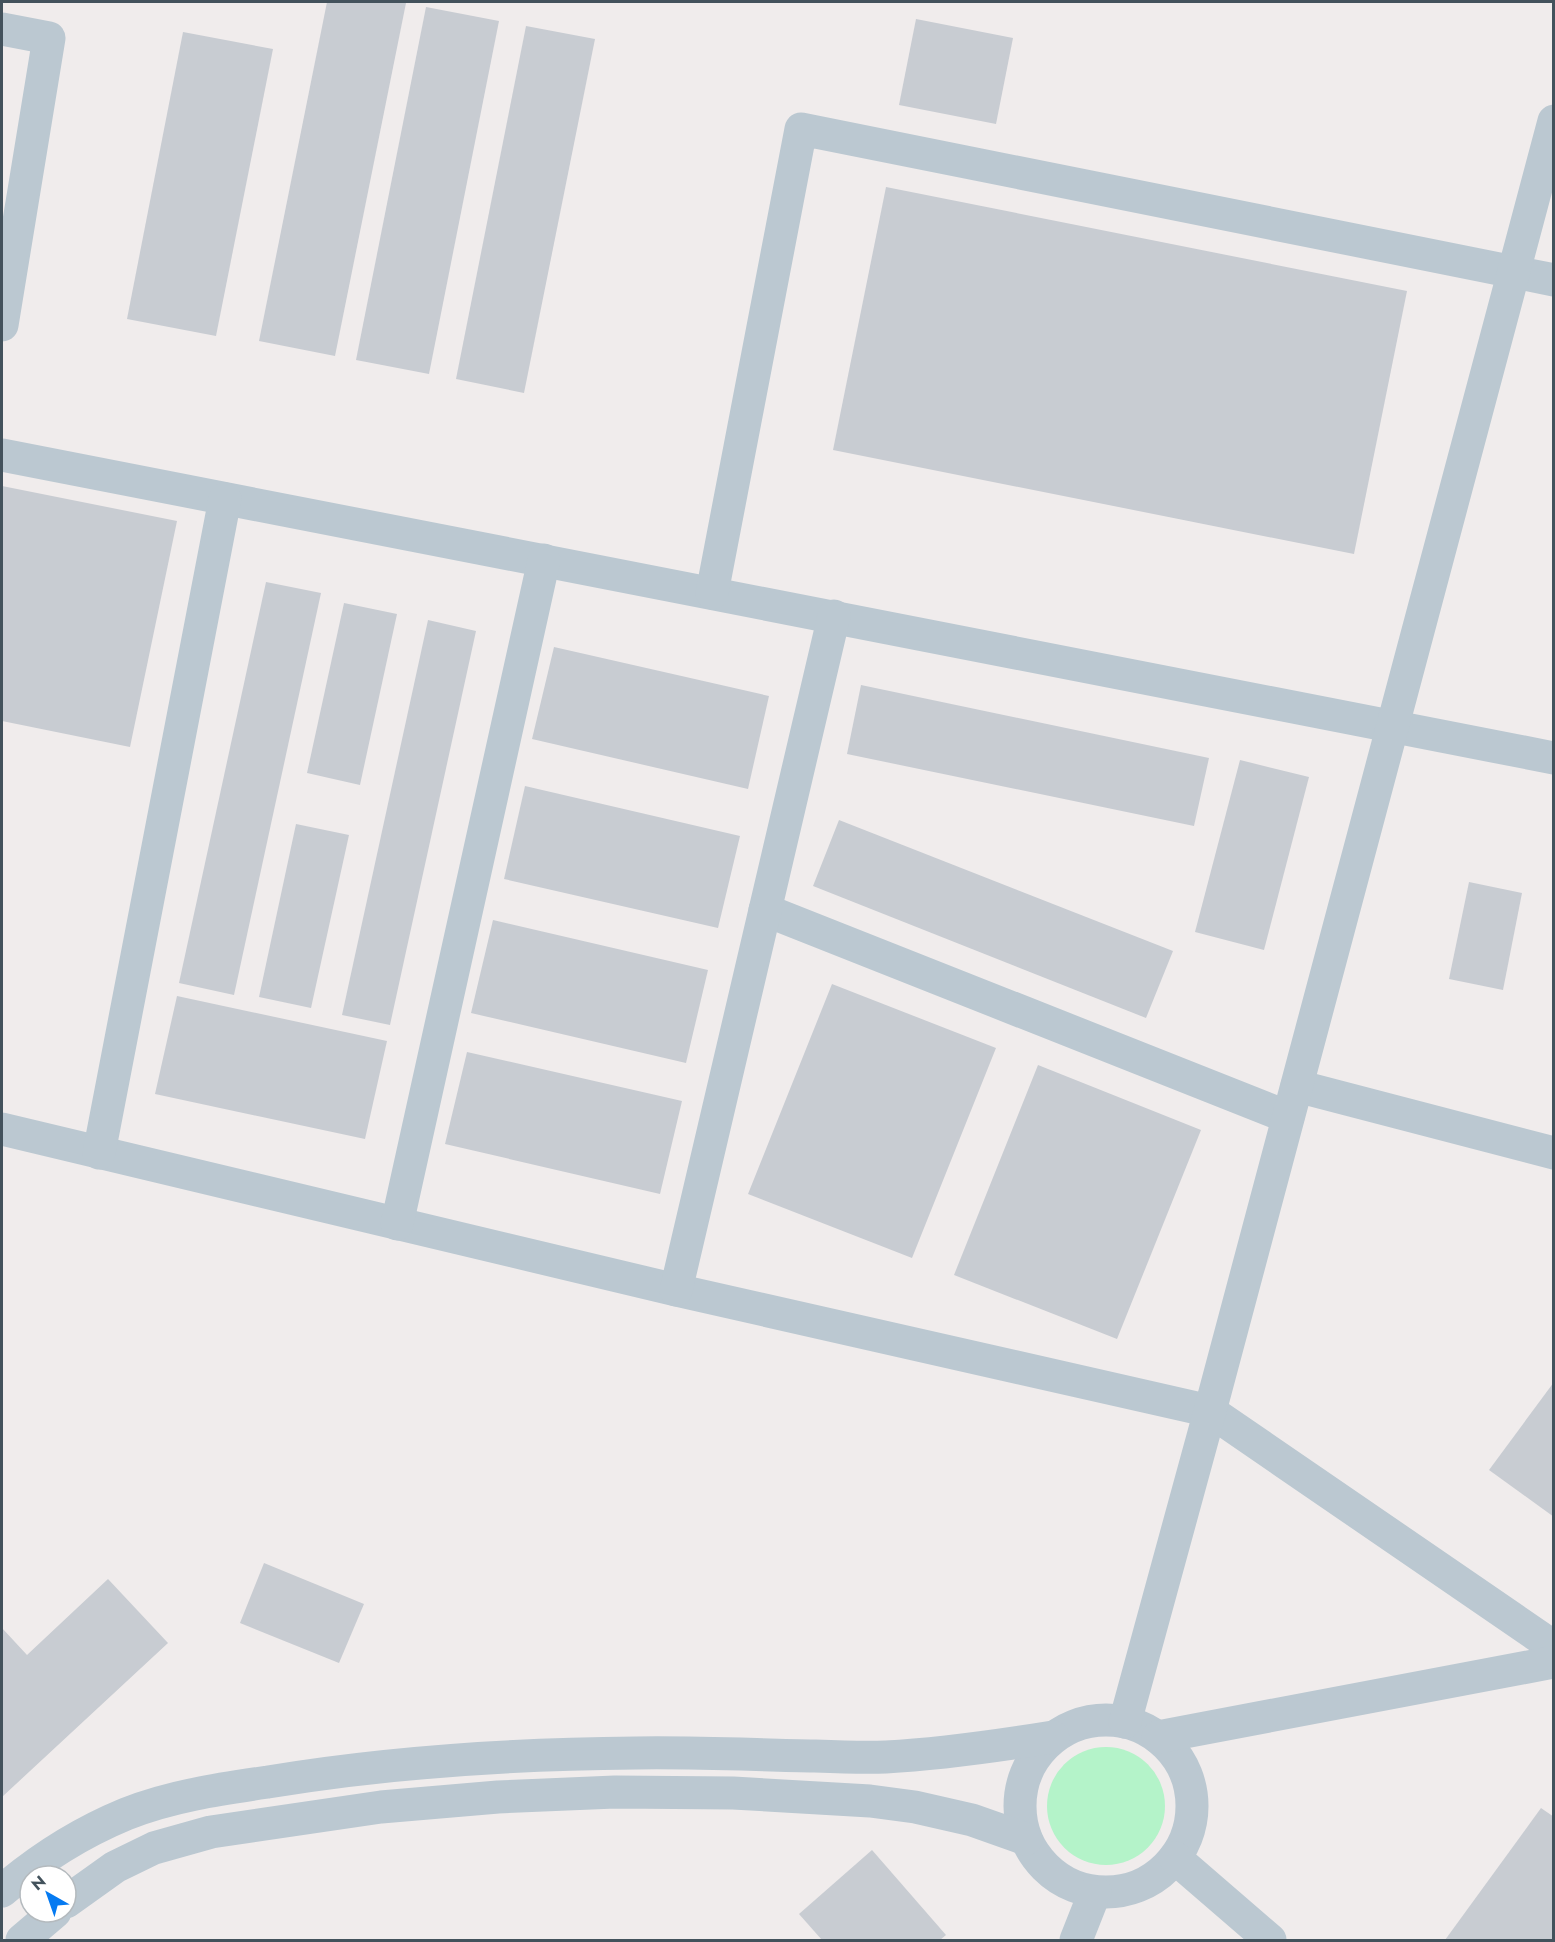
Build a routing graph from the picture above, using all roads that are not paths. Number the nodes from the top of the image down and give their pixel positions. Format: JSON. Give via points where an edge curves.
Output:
{"nodes":[{"id":1,"x":2,"y":29,"type":"edge"},
{"id":2,"x":1554,"y":120,"type":"edge"},
{"id":3,"x":1514,"y":272,"type":"junction"},
{"id":4,"x":1554,"y":280,"type":"edge"},
{"id":5,"x":2,"y":324,"type":"edge"},
{"id":6,"x":2,"y":455,"type":"edge"},
{"id":7,"x":225,"y":499,"type":"junction"},
{"id":8,"x":544,"y":560,"type":"junction"},
{"id":9,"x":712,"y":593,"type":"junction"},
{"id":10,"x":834,"y":616,"type":"junction"},
{"id":11,"x":1393,"y":726,"type":"junction"},
{"id":12,"x":1554,"y":758,"type":"edge"},
{"id":13,"x":765,"y":910,"type":"junction"},
{"id":14,"x":1292,"y":1101,"type":"junction"},
{"id":15,"x":2,"y":1129,"type":"edge"},
{"id":16,"x":99,"y":1153,"type":"junction"},
{"id":17,"x":1554,"y":1153,"type":"edge"},
{"id":18,"x":397,"y":1224,"type":"junction"},
{"id":19,"x":676,"y":1290,"type":"junction"},
{"id":20,"x":1210,"y":1411,"type":"junction"},
{"id":21,"x":1554,"y":1647,"type":"edge"},
{"id":22,"x":1554,"y":1662,"type":"edge"},
{"id":23,"x":1125,"y":1722,"type":"junction"},
{"id":24,"x":1053,"y":1737,"type":"junction"},
{"id":25,"x":1158,"y":1737,"type":"junction"},
{"id":26,"x":1026,"y":1839,"type":"junction"},
{"id":27,"x":1175,"y":1858,"type":"junction"},
{"id":28,"x":2,"y":1891,"type":"edge"},
{"id":29,"x":1095,"y":1892,"type":"junction"},
{"id":30,"x":78,"y":1893,"type":"edge"},
{"id":31,"x":42,"y":1924,"type":"edge"},
{"id":32,"x":24,"y":1940,"type":"edge"},
{"id":33,"x":1076,"y":1941,"type":"edge"},
{"id":34,"x":1270,"y":1941,"type":"edge"}],
"edges":[{"from":1,"to":5,"type":"street","via":[[49,38]]},
{"from":2,"to":3,"type":"street"},
{"from":3,"to":4,"type":"street"},
{"from":3,"to":9,"type":"street","via":[[801,129]]},
{"from":3,"to":11,"type":"street"},
{"from":6,"to":7,"type":"street"},
{"from":7,"to":8,"type":"street"},
{"from":7,"to":16,"type":"street"},
{"from":8,"to":9,"type":"street"},
{"from":8,"to":18,"type":"street"},
{"from":9,"to":10,"type":"street"},
{"from":10,"to":11,"type":"street"},
{"from":10,"to":13,"type":"street"},
{"from":11,"to":12,"type":"street"},
{"from":11,"to":14,"type":"street"},
{"from":13,"to":14,"type":"street"},
{"from":13,"to":19,"type":"street"},
{"from":14,"to":17,"type":"street"},
{"from":14,"to":20,"type":"street"},
{"from":15,"to":16,"type":"street"},
{"from":16,"to":18,"type":"street"},
{"from":18,"to":19,"type":"street"},
{"from":19,"to":20,"type":"street"},
{"from":20,"to":21,"type":"street"},
{"from":20,"to":23,"type":"street"},
{"from":22,"to":25,"type":"street"},
{"from":23,"to":24,"type":"street","via":[[1095,1720]]},
{"from":23,"to":25,"type":"street"},
{"from":24,"to":26,"type":"street","via":[[1037,1753],[1020,1795],[1020,1818]]},
{"from":24,"to":28,"type":"street","via":[[956,1752],[883,1757],[636,1753],[504,1758],[294,1778],[193,1795],[127,1813],[54,1850]]},
{"from":25,"to":27,"type":"street","via":[[1185,1772],[1191,1794],[1192,1816],[1186,1839]]},
{"from":26,"to":29,"type":"street","via":[[1037,1859],[1053,1875]]},
{"from":26,"to":30,"type":"street","via":[[972,1820],[870,1801],[721,1793],[498,1797],[381,1807],[211,1832],[154,1848],[114,1867]]},
{"from":27,"to":29,"type":"street","via":[[1159,1874],[1139,1885]]},
{"from":27,"to":34,"type":"street"},
{"from":29,"to":33,"type":"street"},
{"from":31,"to":32,"type":"street"}]}
